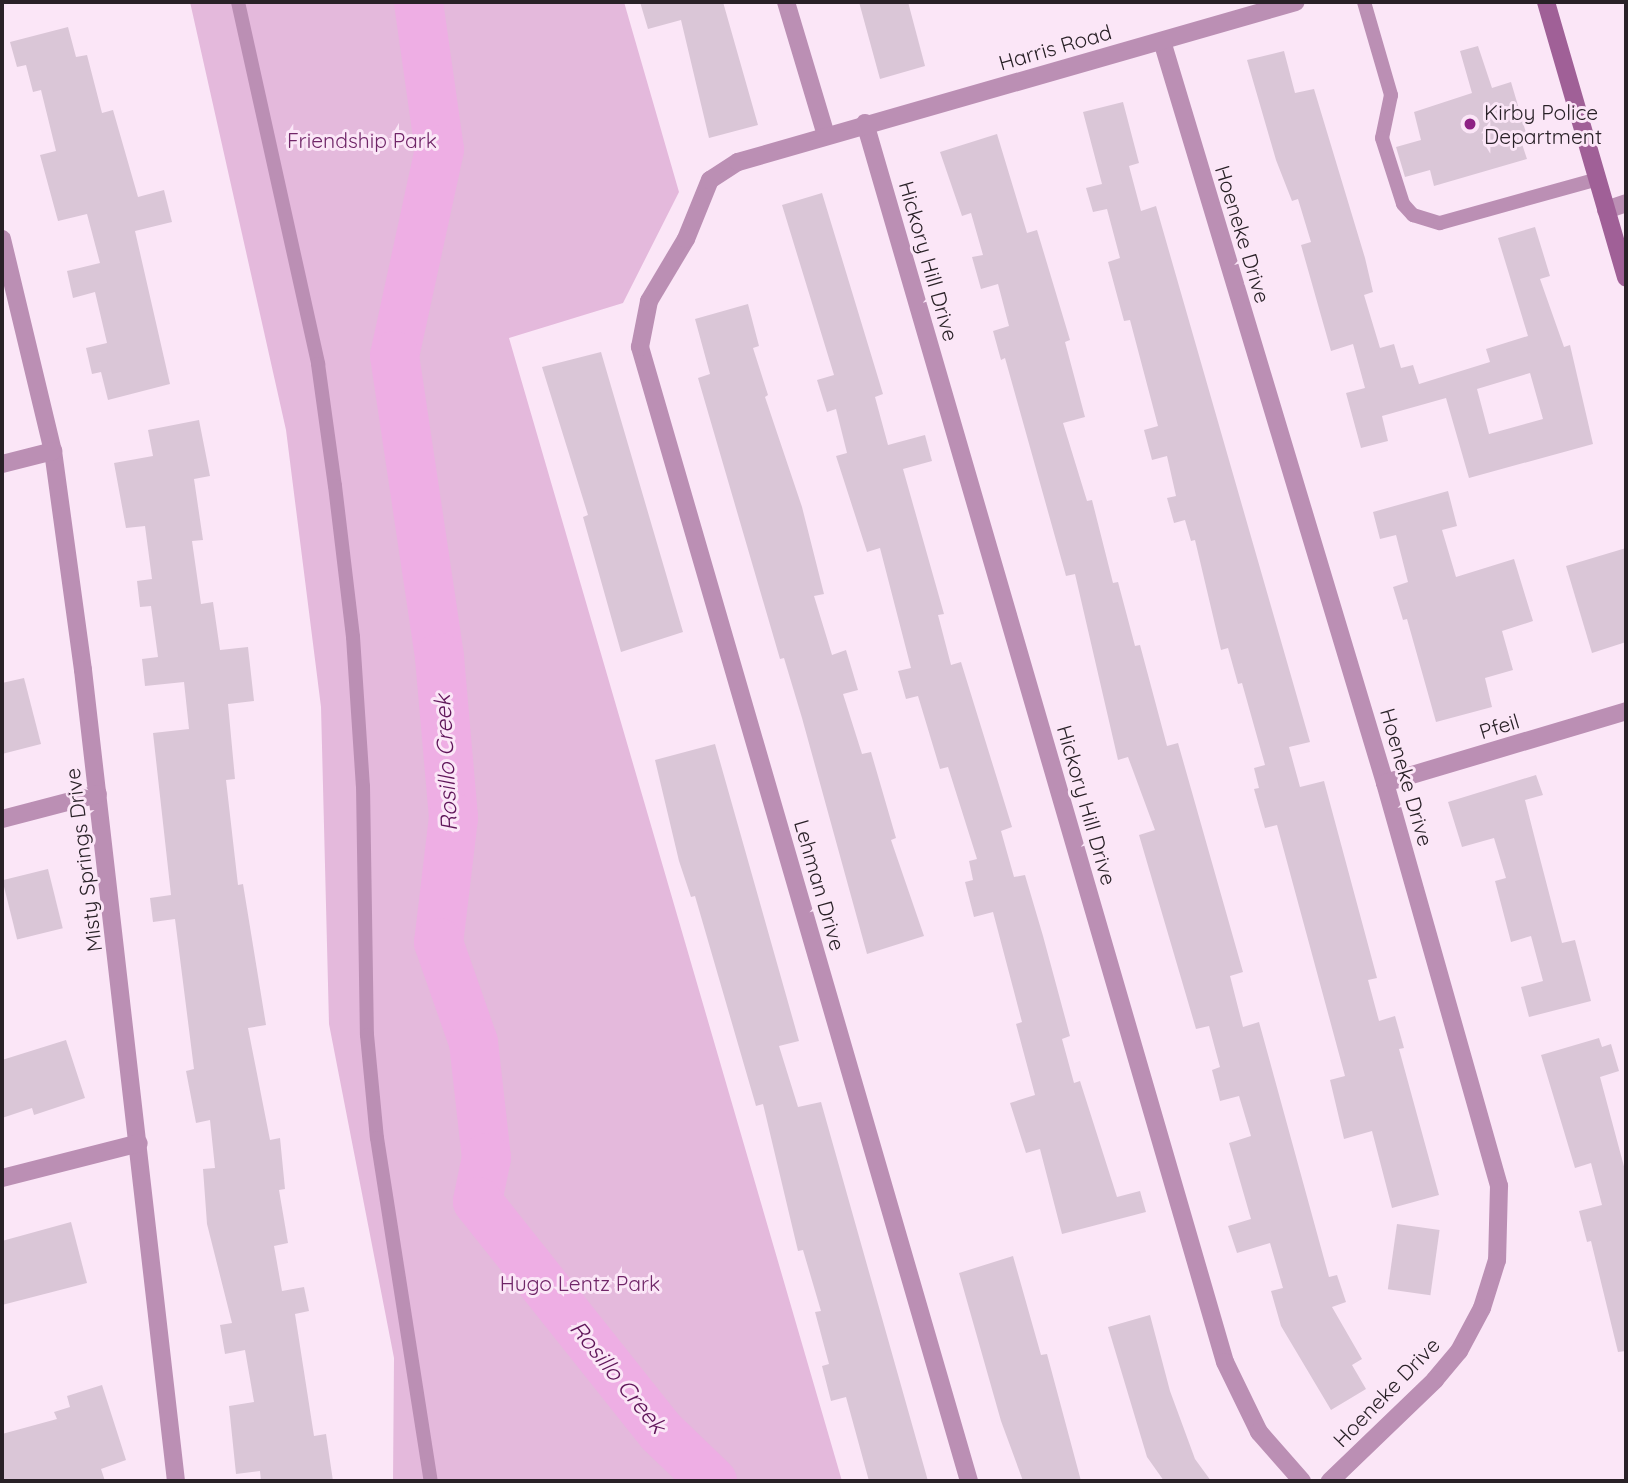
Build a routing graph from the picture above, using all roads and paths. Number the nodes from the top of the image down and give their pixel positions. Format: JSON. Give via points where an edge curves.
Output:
{"nodes":[{"id":1,"x":238,"y":2,"type":"edge"},
{"id":2,"x":786,"y":2,"type":"edge"},
{"id":3,"x":1296,"y":2,"type":"edge"},
{"id":4,"x":1364,"y":2,"type":"edge"},
{"id":5,"x":1546,"y":2,"type":"edge"},
{"id":6,"x":1161,"y":41,"type":"junction"},
{"id":7,"x":866,"y":123,"type":"junction"},
{"id":8,"x":826,"y":135,"type":"junction"},
{"id":9,"x":1598,"y":180,"type":"junction"},
{"id":10,"x":1626,"y":203,"type":"edge"},
{"id":11,"x":1606,"y":210,"type":"junction"},
{"id":12,"x":2,"y":239,"type":"edge"},
{"id":13,"x":1626,"y":278,"type":"edge"},
{"id":14,"x":53,"y":451,"type":"junction"},
{"id":15,"x":2,"y":464,"type":"edge"},
{"id":16,"x":1626,"y":712,"type":"edge"},
{"id":17,"x":1385,"y":783,"type":"junction"},
{"id":18,"x":98,"y":794,"type":"junction"},
{"id":19,"x":2,"y":818,"type":"edge"},
{"id":20,"x":139,"y":1143,"type":"junction"},
{"id":21,"x":2,"y":1178,"type":"edge"},
{"id":22,"x":176,"y":1481,"type":"edge"},
{"id":23,"x":431,"y":1481,"type":"edge"},
{"id":24,"x":969,"y":1481,"type":"edge"},
{"id":25,"x":1302,"y":1481,"type":"edge"},
{"id":26,"x":1330,"y":1481,"type":"edge"}],
"edges":[{"from":1,"to":23,"type":"lane","via":[[318,364],[335,486],[353,637],[363,786],[366,1035],[377,1138]]},
{"from":2,"to":8,"type":"street"},
{"from":3,"to":6,"type":"street","name":"Harris Road"},
{"from":4,"to":9,"type":"lane","via":[[1391,95],[1382,138],[1404,204],[1413,215],[1440,223]]},
{"from":5,"to":9,"type":"street"},
{"from":6,"to":7,"type":"street","name":"Harris Road"},
{"from":6,"to":17,"type":"street","name":"Hoeneke Drive"},
{"from":7,"to":8,"type":"street","name":"Harris Road"},
{"from":7,"to":25,"type":"street","name":"Hickory Hill Drive","via":[[1225,1362],[1259,1432]]},
{"from":8,"to":24,"type":"street","name":"Lehman Drive","via":[[738,162],[710,180],[686,239],[649,301],[640,347]]},
{"from":9,"to":11,"type":"street"},
{"from":10,"to":11,"type":"street"},
{"from":11,"to":13,"type":"street"},
{"from":12,"to":14,"type":"street","name":"Misty Springs Drive"},
{"from":14,"to":15,"type":"street"},
{"from":14,"to":18,"type":"street","name":"Misty Springs Drive"},
{"from":16,"to":17,"type":"street","name":"Pfeil"},
{"from":17,"to":26,"type":"street","name":"Hoeneke Drive","via":[[1494,1160],[1501,1210],[1490,1284],[1459,1351]]},
{"from":18,"to":19,"type":"street"},
{"from":18,"to":20,"type":"street","name":"Misty Springs Drive"},
{"from":20,"to":21,"type":"street"},
{"from":20,"to":22,"type":"street","name":"Misty Springs Drive"}]}
